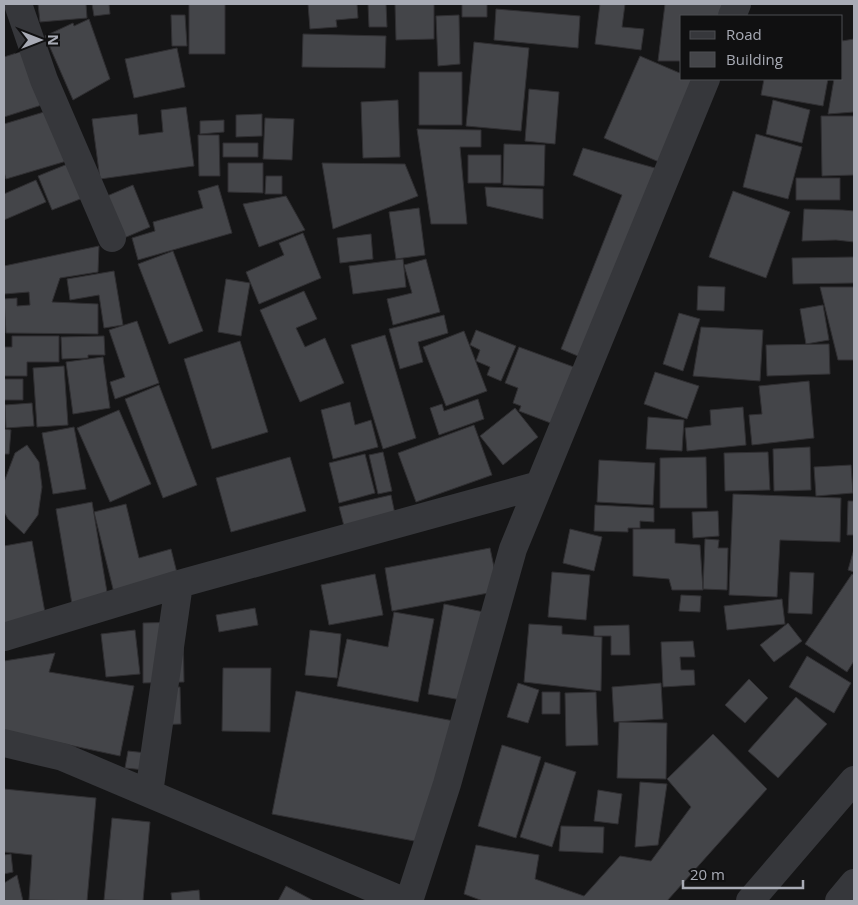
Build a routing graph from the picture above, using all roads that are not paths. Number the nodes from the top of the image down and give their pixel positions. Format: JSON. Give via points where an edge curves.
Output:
{"nodes":[{"id":1,"x":18,"y":4,"type":"edge"},
{"id":2,"x":706,"y":80,"type":"edge"},
{"id":3,"x":112,"y":238,"type":"dead end"},
{"id":4,"x":539,"y":485,"type":"junction"},
{"id":5,"x":179,"y":584,"type":"junction"},
{"id":6,"x":4,"y":637,"type":"edge"},
{"id":7,"x":4,"y":743,"type":"edge"},
{"id":8,"x":854,"y":780,"type":"edge"},
{"id":9,"x":149,"y":793,"type":"junction"},
{"id":10,"x":854,"y":883,"type":"edge"},
{"id":11,"x":403,"y":901,"type":"edge"},
{"id":12,"x":409,"y":901,"type":"edge"},
{"id":13,"x":750,"y":901,"type":"edge"},
{"id":14,"x":839,"y":901,"type":"edge"}],
"edges":[{"from":1,"to":3,"type":"street","via":[[44,80]]},
{"from":2,"to":4,"type":"street"},
{"from":4,"to":5,"type":"street"},
{"from":4,"to":12,"type":"street","via":[[513,549],[447,784]]},
{"from":5,"to":6,"type":"street"},
{"from":5,"to":9,"type":"street"},
{"from":7,"to":9,"type":"street","via":[[63,756]]},
{"from":8,"to":13,"type":"street"},
{"from":9,"to":11,"type":"street"},
{"from":10,"to":14,"type":"street"}]}
